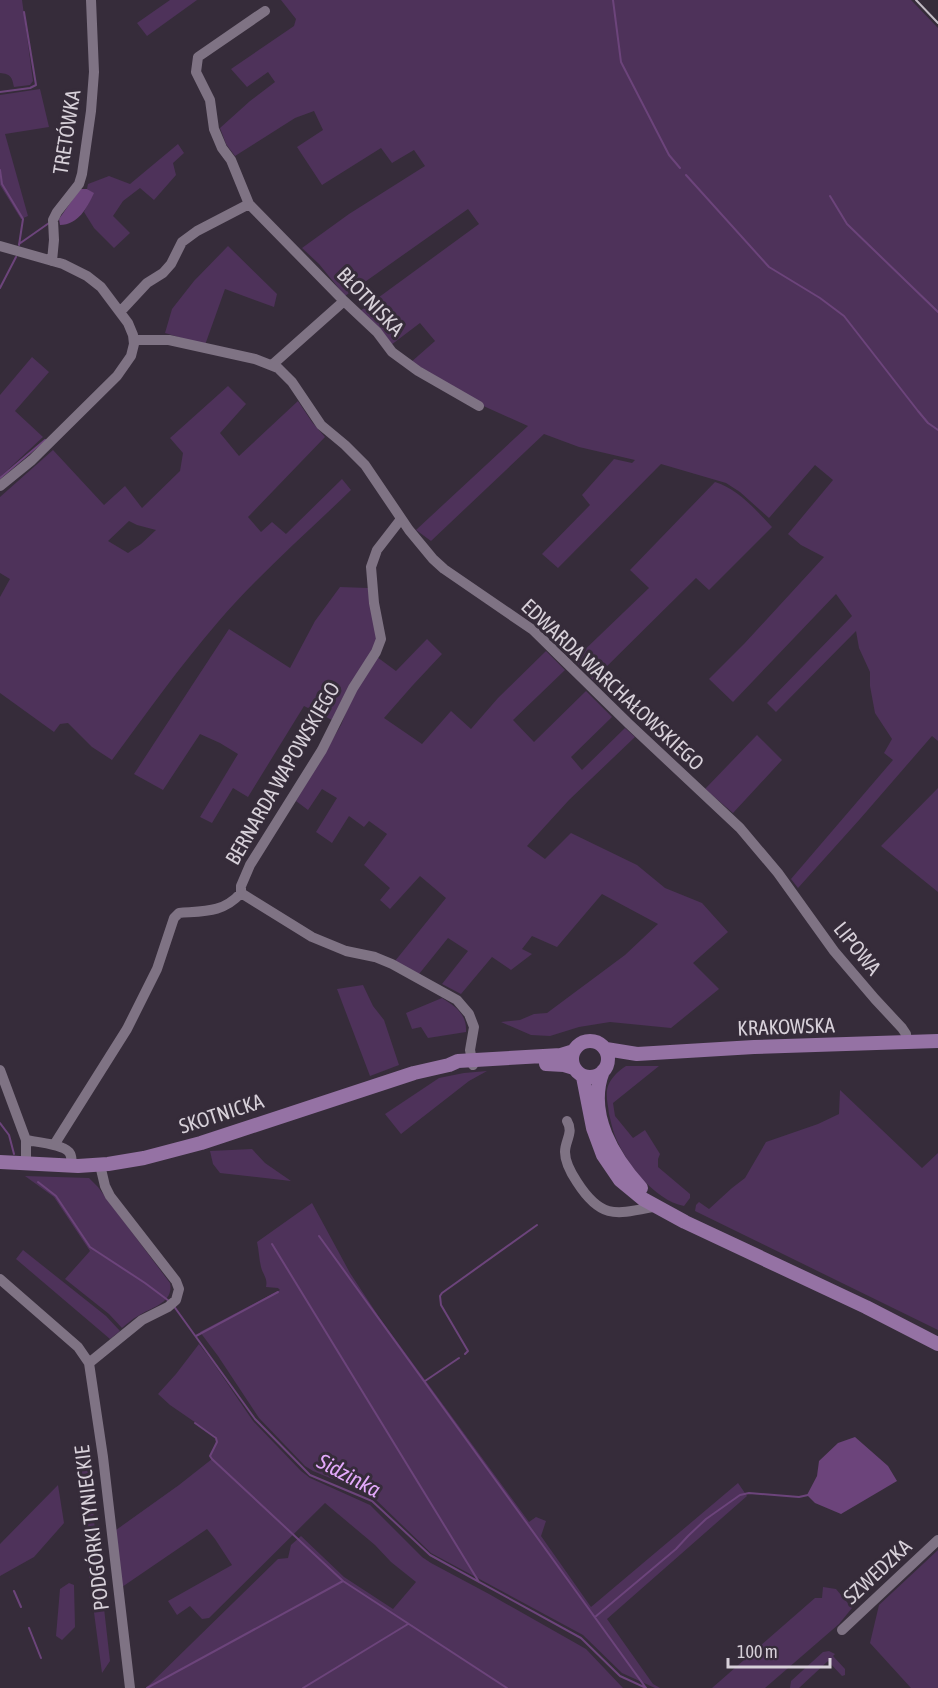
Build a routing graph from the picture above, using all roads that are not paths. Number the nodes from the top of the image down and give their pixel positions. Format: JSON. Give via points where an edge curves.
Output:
{"nodes":[{"id":1,"x":92,"y":0,"type":"edge"},
{"id":2,"x":265,"y":11,"type":"dead end"},
{"id":3,"x":249,"y":204,"type":"junction"},
{"id":4,"x":0,"y":246,"type":"edge"},
{"id":5,"x":52,"y":261,"type":"junction"},
{"id":6,"x":344,"y":301,"type":"junction"},
{"id":7,"x":120,"y":312,"type":"junction"},
{"id":8,"x":134,"y":340,"type":"junction"},
{"id":9,"x":272,"y":364,"type":"junction"},
{"id":10,"x":479,"y":406,"type":"dead end"},
{"id":11,"x":0,"y":486,"type":"edge"},
{"id":12,"x":400,"y":519,"type":"junction"},
{"id":13,"x":780,"y":875,"type":"joint"},
{"id":14,"x":241,"y":893,"type":"junction"},
{"id":15,"x":938,"y":1041,"type":"edge"},
{"id":16,"x":907,"y":1042,"type":"junction"},
{"id":17,"x":606,"y":1049,"type":"junction"},
{"id":18,"x":574,"y":1051,"type":"junction"},
{"id":19,"x":636,"y":1054,"type":"junction"},
{"id":20,"x":516,"y":1060,"type":"junction"},
{"id":21,"x":472,"y":1062,"type":"junction"},
{"id":22,"x":605,"y":1069,"type":"junction"},
{"id":23,"x":0,"y":1070,"type":"edge"},
{"id":24,"x":579,"y":1072,"type":"junction"},
{"id":25,"x":567,"y":1121,"type":"dead end"},
{"id":26,"x":26,"y":1140,"type":"junction"},
{"id":27,"x":54,"y":1145,"type":"junction"},
{"id":28,"x":0,"y":1162,"type":"edge"},
{"id":29,"x":26,"y":1164,"type":"junction"},
{"id":30,"x":100,"y":1165,"type":"junction"},
{"id":31,"x":71,"y":1166,"type":"junction"},
{"id":32,"x":638,"y":1195,"type":"junction"},
{"id":33,"x":660,"y":1208,"type":"junction"},
{"id":34,"x":633,"y":1212,"type":"junction"},
{"id":35,"x":0,"y":1279,"type":"edge"},
{"id":36,"x":938,"y":1344,"type":"edge"},
{"id":37,"x":90,"y":1363,"type":"junction"},
{"id":38,"x":938,"y":1540,"type":"edge"},
{"id":39,"x":842,"y":1630,"type":"dead end"},
{"id":40,"x":130,"y":1688,"type":"edge"}],
"edges":[{"from":1,"to":5,"type":"street","name":"TRETÓWKA","via":[[94,72],[82,174],[53,220]]},
{"from":2,"to":3,"type":"street","name":"BŁOTNISKA","via":[[198,57],[196,72],[210,100],[214,129]]},
{"from":3,"to":6,"type":"street","name":"BŁOTNISKA"},
{"from":3,"to":7,"type":"street","via":[[182,242],[171,264]]},
{"from":4,"to":5,"type":"street"},
{"from":5,"to":7,"type":"street","via":[[87,276]]},
{"from":6,"to":9,"type":"street"},
{"from":6,"to":10,"type":"street","name":"BŁOTNISKA","via":[[392,352]]},
{"from":7,"to":8,"type":"street"},
{"from":8,"to":9,"type":"street","name":"EDWARDA WARCHAŁOWSKIEGO","via":[[169,340]]},
{"from":8,"to":11,"type":"street","via":[[131,356],[117,376]]},
{"from":9,"to":12,"type":"street","name":"EDWARDA WARCHAŁOWSKIEGO","via":[[292,382],[321,425],[365,465]]},
{"from":12,"to":13,"type":"street","name":"EDWARDA WARCHAŁOWSKIEGO","via":[[444,568],[533,630],[731,819]]},
{"from":12,"to":14,"type":"street","name":"BERNARDA WAPOWSKIEGO","via":[[371,567],[381,639],[376,652],[322,750],[250,865]]},
{"from":13,"to":16,"type":"street","name":"LIPOWA","via":[[834,951],[902,1028]]},
{"from":14,"to":21,"type":"street","name":"BERNARDA WAPOWSKIEGO","via":[[312,937],[392,964],[457,1000],[474,1027]]},
{"from":14,"to":27,"type":"street","via":[[221,908],[179,913],[174,918],[157,969],[127,1029]]},
{"from":15,"to":16,"type":"main road","name":"KRAKOWSKA"},
{"from":16,"to":19,"type":"main road","name":"KRAKOWSKA"},
{"from":17,"to":18,"type":"main road","via":[[591,1041]]},
{"from":17,"to":19,"type":"main road","name":"KRAKOWSKA"},
{"from":17,"to":22,"type":"main road","via":[[609,1058]]},
{"from":18,"to":20,"type":"main road"},
{"from":18,"to":24,"type":"main road"},
{"from":19,"to":22,"type":"main road","name":"KRAKOWSKA"},
{"from":20,"to":21,"type":"main road","name":"SKOTNICKA"},
{"from":20,"to":24,"type":"main road","via":[[564,1065]]},
{"from":21,"to":30,"type":"main road","name":"SKOTNICKA","via":[[414,1073],[166,1153]]},
{"from":22,"to":24,"type":"main road","via":[[592,1078]]},
{"from":22,"to":33,"type":"main road","via":[[598,1089],[606,1136],[628,1173]]},
{"from":23,"to":26,"type":"street"},
{"from":24,"to":32,"type":"main road","via":[[603,1155],[620,1180]]},
{"from":25,"to":34,"type":"street","via":[[567,1164],[589,1199],[601,1209]]},
{"from":26,"to":27,"type":"street"},
{"from":26,"to":29,"type":"street"},
{"from":27,"to":31,"type":"street","via":[[70,1153]]},
{"from":28,"to":29,"type":"main road","name":"SKOTNICKA"},
{"from":29,"to":31,"type":"main road","name":"SKOTNICKA"},
{"from":30,"to":31,"type":"main road","name":"SKOTNICKA"},
{"from":30,"to":37,"type":"street","via":[[110,1196],[179,1289],[172,1304],[142,1320]]},
{"from":32,"to":33,"type":"main road"},
{"from":32,"to":34,"type":"street","via":[[639,1204]]},
{"from":33,"to":34,"type":"street"},
{"from":33,"to":36,"type":"main road"},
{"from":35,"to":37,"type":"street","via":[[78,1347]]},
{"from":37,"to":40,"type":"street","name":"PODGÓRKI TYNIECKIE"},
{"from":38,"to":39,"type":"street","name":"SZWEDZKA"}]}
